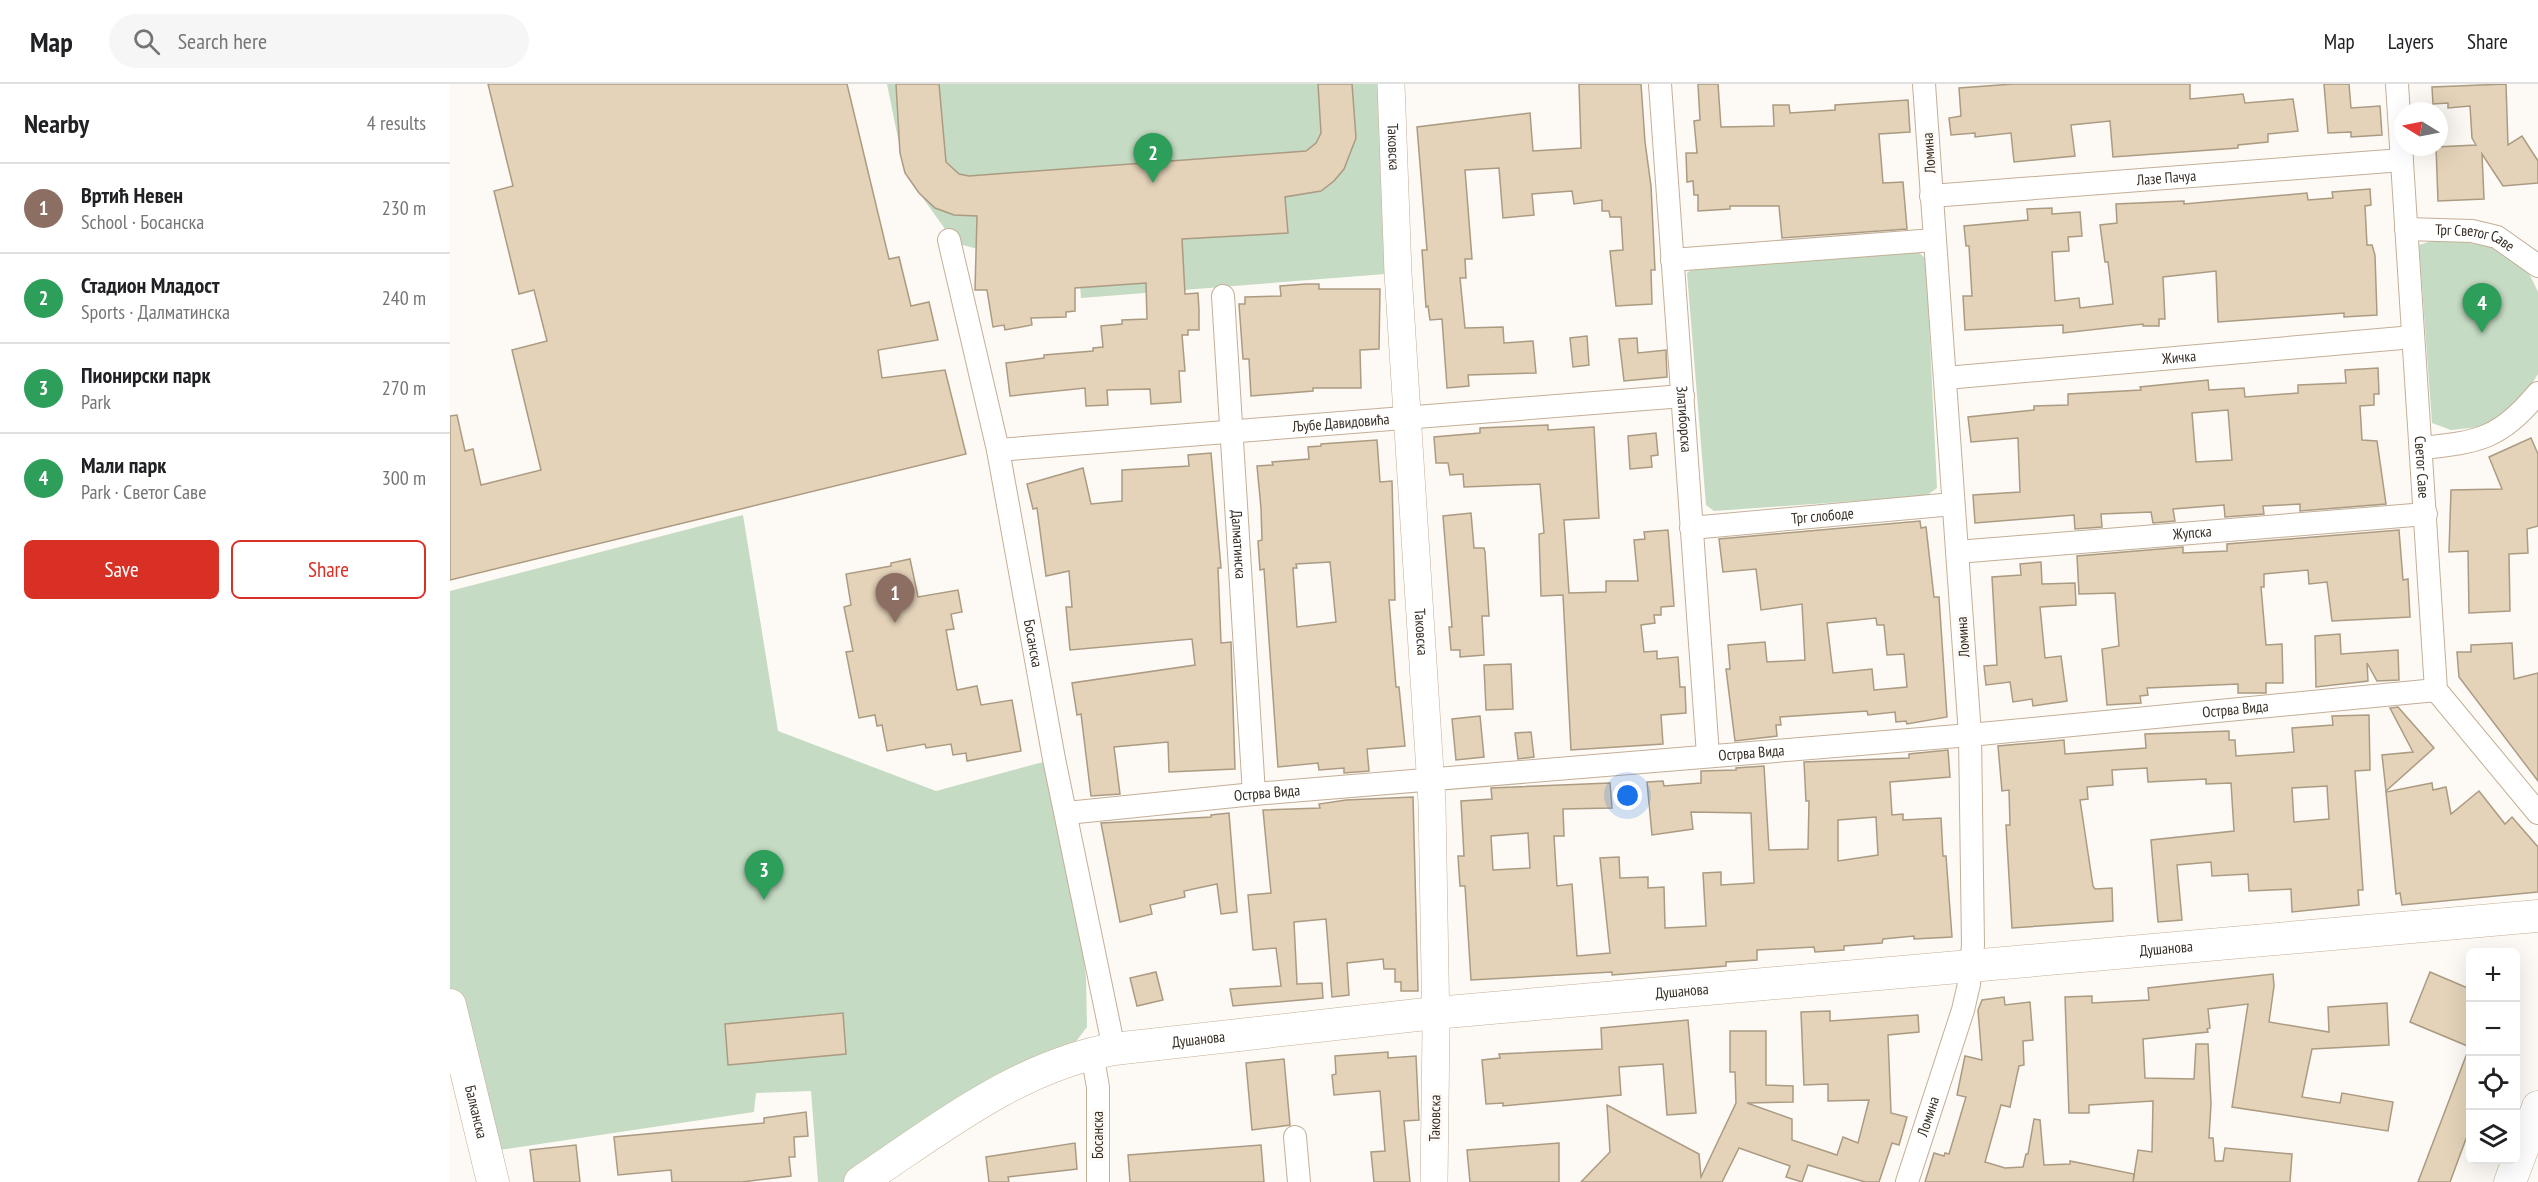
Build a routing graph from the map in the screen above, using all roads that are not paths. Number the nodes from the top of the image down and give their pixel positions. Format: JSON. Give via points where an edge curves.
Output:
{"nodes":[{"id":1,"x":1391,"y":84,"type":"edge"},
{"id":2,"x":1660,"y":84,"type":"edge"},
{"id":3,"x":1924,"y":84,"type":"edge"},
{"id":4,"x":2397,"y":84,"type":"edge"},
{"id":5,"x":2402,"y":160,"type":"junction"},
{"id":6,"x":1931,"y":196,"type":"junction"},
{"id":7,"x":2406,"y":229,"type":"junction"},
{"id":8,"x":949,"y":240,"type":"dead end"},
{"id":9,"x":1935,"y":240,"type":"junction"},
{"id":10,"x":1672,"y":260,"type":"junction"},
{"id":11,"x":2537,"y":263,"type":"edge"},
{"id":12,"x":1222,"y":296,"type":"dead end"},
{"id":13,"x":2413,"y":337,"type":"junction"},
{"id":14,"x":1946,"y":378,"type":"junction"},
{"id":15,"x":2538,"y":393,"type":"edge"},
{"id":16,"x":1683,"y":396,"type":"junction"},
{"id":17,"x":1409,"y":416,"type":"junction"},
{"id":18,"x":1232,"y":431,"type":"junction"},
{"id":19,"x":2422,"y":447,"type":"junction"},
{"id":20,"x":998,"y":450,"type":"junction"},
{"id":21,"x":1953,"y":504,"type":"junction"},
{"id":22,"x":2426,"y":514,"type":"junction"},
{"id":23,"x":1691,"y":528,"type":"junction"},
{"id":24,"x":1957,"y":552,"type":"junction"},
{"id":25,"x":2436,"y":690,"type":"junction"},
{"id":26,"x":1970,"y":735,"type":"junction"},
{"id":27,"x":1708,"y":755,"type":"junction"},
{"id":28,"x":1431,"y":779,"type":"junction"},
{"id":29,"x":1254,"y":794,"type":"junction"},
{"id":30,"x":1067,"y":813,"type":"junction"},
{"id":31,"x":2538,"y":813,"type":"edge"},
{"id":32,"x":2538,"y":916,"type":"edge"},
{"id":33,"x":1970,"y":965,"type":"junction"},
{"id":34,"x":450,"y":1005,"type":"edge"},
{"id":35,"x":1435,"y":1013,"type":"junction"},
{"id":36,"x":1103,"y":1051,"type":"junction"},
{"id":37,"x":2538,"y":1107,"type":"edge"},
{"id":38,"x":1295,"y":1137,"type":"dead end"},
{"id":39,"x":493,"y":1182,"type":"edge"},
{"id":40,"x":860,"y":1182,"type":"edge"},
{"id":41,"x":1098,"y":1182,"type":"edge"},
{"id":42,"x":1299,"y":1182,"type":"edge"},
{"id":43,"x":1434,"y":1182,"type":"edge"},
{"id":44,"x":1907,"y":1182,"type":"edge"},
{"id":45,"x":2510,"y":1182,"type":"edge"}],
"edges":[{"from":1,"to":17,"type":"street","name":"Таковска","via":[[1398,273]]},
{"from":2,"to":10,"type":"street","name":"Златиборска"},
{"from":3,"to":6,"type":"street","name":"Ломина"},
{"from":4,"to":5,"type":"street","name":"Светог Саве"},
{"from":5,"to":6,"type":"street","name":"Лазе Пачуа"},
{"from":5,"to":7,"type":"street","name":"Светог Саве"},
{"from":6,"to":9,"type":"street","name":"Ломина"},
{"from":7,"to":11,"type":"street","name":"Трг Светог Саве","via":[[2472,231],[2497,237]]},
{"from":7,"to":13,"type":"street","name":"Светог Саве"},
{"from":8,"to":20,"type":"street","name":"Босанска"},
{"from":9,"to":10,"type":"street"},
{"from":9,"to":14,"type":"street","name":"Ломина"},
{"from":10,"to":16,"type":"street","name":"Златиборска"},
{"from":12,"to":18,"type":"street","name":"Далматинска"},
{"from":13,"to":14,"type":"street","name":"Жичка"},
{"from":13,"to":19,"type":"street","name":"Светог Саве"},
{"from":14,"to":21,"type":"street","name":"Ломина"},
{"from":15,"to":19,"type":"street","via":[[2520,416],[2493,434],[2469,442]]},
{"from":16,"to":17,"type":"street","name":"Љубе Давидовића"},
{"from":16,"to":23,"type":"street","name":"Златиборска"},
{"from":17,"to":18,"type":"street","name":"Љубе Давидовића"},
{"from":17,"to":28,"type":"street","name":"Таковска"},
{"from":18,"to":20,"type":"street","name":"Љубе Давидовића"},
{"from":18,"to":29,"type":"street","name":"Далматинска"},
{"from":19,"to":22,"type":"street","name":"Светог Саве"},
{"from":20,"to":30,"type":"street","name":"Босанска"},
{"from":21,"to":23,"type":"street","name":"Трг слободе"},
{"from":21,"to":24,"type":"street","name":"Ломина"},
{"from":22,"to":24,"type":"street","name":"Жупска"},
{"from":22,"to":25,"type":"street","name":"Светог Саве"},
{"from":23,"to":27,"type":"street","name":"Златиборска"},
{"from":24,"to":26,"type":"street","name":"Ломина"},
{"from":25,"to":26,"type":"street","name":"Острва Вида"},
{"from":25,"to":31,"type":"street"},
{"from":26,"to":27,"type":"street","name":"Острва Вида"},
{"from":26,"to":33,"type":"street","name":"Ломина"},
{"from":27,"to":28,"type":"street","name":"Острва Вида"},
{"from":28,"to":29,"type":"street","name":"Острва Вида"},
{"from":28,"to":35,"type":"street","name":"Таковска"},
{"from":29,"to":30,"type":"street","name":"Острва Вида"},
{"from":30,"to":36,"type":"street","name":"Босанска"},
{"from":32,"to":33,"type":"main road","name":"Душанова"},
{"from":33,"to":35,"type":"main road","name":"Душанова"},
{"from":33,"to":44,"type":"street","name":"Ломина","via":[[1963,1010]]},
{"from":34,"to":39,"type":"main road","name":"Балканска"},
{"from":35,"to":36,"type":"main road","name":"Душанова"},
{"from":35,"to":43,"type":"street","name":"Таковска"},
{"from":36,"to":40,"type":"main road","name":"Душанова","via":[[1063,1061],[1021,1078]]},
{"from":36,"to":41,"type":"street","name":"Босанска","via":[[1098,1087]]},
{"from":37,"to":45,"type":"main road"},
{"from":38,"to":42,"type":"street"}]}
